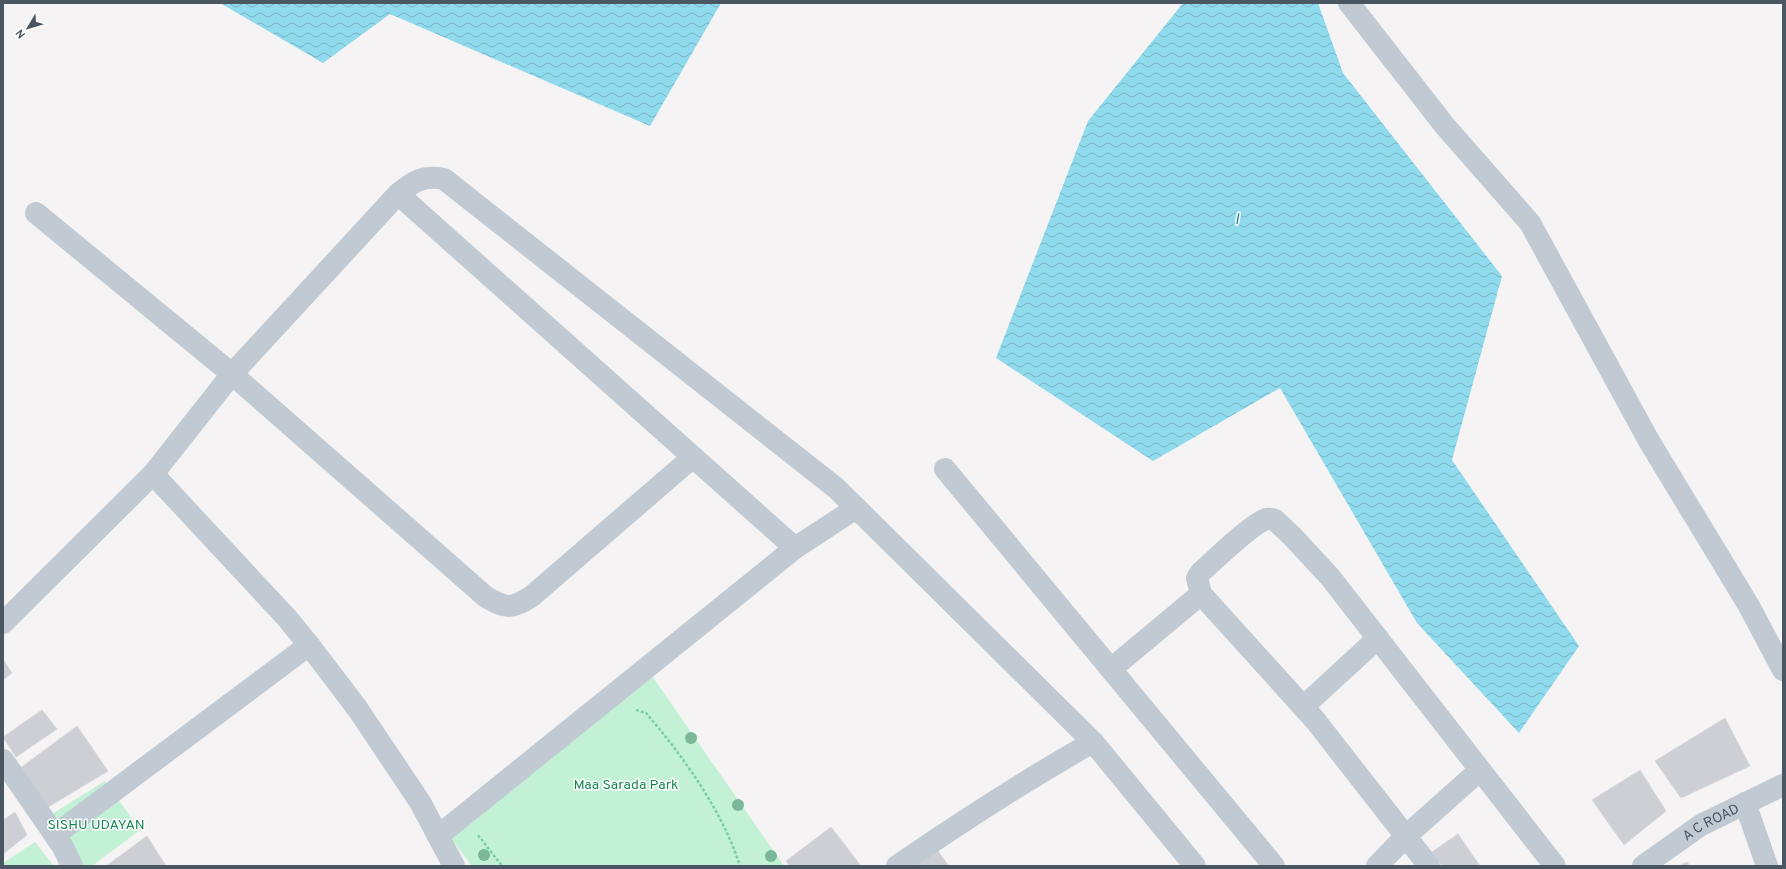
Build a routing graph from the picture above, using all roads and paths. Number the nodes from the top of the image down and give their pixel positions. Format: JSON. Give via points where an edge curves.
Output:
{"nodes":[{"id":1,"x":1349,"y":3,"type":"edge"},
{"id":2,"x":398,"y":194,"type":"junction"},
{"id":3,"x":36,"y":213,"type":"dead end"},
{"id":4,"x":232,"y":374,"type":"junction"},
{"id":5,"x":693,"y":457,"type":"junction"},
{"id":6,"x":945,"y":469,"type":"dead end"},
{"id":7,"x":153,"y":474,"type":"junction"},
{"id":8,"x":856,"y":508,"type":"junction"},
{"id":9,"x":795,"y":548,"type":"junction"},
{"id":10,"x":1201,"y":594,"type":"junction"},
{"id":11,"x":3,"y":623,"type":"edge"},
{"id":12,"x":1378,"y":638,"type":"junction"},
{"id":13,"x":309,"y":645,"type":"junction"},
{"id":14,"x":1111,"y":669,"type":"junction"},
{"id":15,"x":1783,"y":670,"type":"edge"},
{"id":16,"x":1303,"y":706,"type":"junction"},
{"id":17,"x":632,"y":711,"type":"dead end"},
{"id":18,"x":1093,"y":742,"type":"junction"},
{"id":19,"x":3,"y":760,"type":"edge"},
{"id":20,"x":1480,"y":770,"type":"junction"},
{"id":21,"x":1783,"y":785,"type":"edge"},
{"id":22,"x":1745,"y":803,"type":"junction"},
{"id":23,"x":480,"y":827,"type":"dead end"},
{"id":24,"x":55,"y":835,"type":"junction"},
{"id":25,"x":438,"y":836,"type":"junction"},
{"id":26,"x":1406,"y":836,"type":"junction"},
{"id":27,"x":72,"y":866,"type":"edge"},
{"id":28,"x":454,"y":866,"type":"edge"},
{"id":29,"x":502,"y":866,"type":"edge"},
{"id":30,"x":740,"y":866,"type":"edge"},
{"id":31,"x":897,"y":866,"type":"edge"},
{"id":32,"x":1195,"y":866,"type":"edge"},
{"id":33,"x":1274,"y":866,"type":"edge"},
{"id":34,"x":1377,"y":866,"type":"edge"},
{"id":35,"x":1429,"y":866,"type":"edge"},
{"id":36,"x":1555,"y":866,"type":"edge"},
{"id":37,"x":1643,"y":866,"type":"edge"},
{"id":38,"x":1767,"y":866,"type":"edge"}],
"edges":[{"from":1,"to":15,"type":"street","via":[[1445,126],[1530,223],[1649,442],[1749,606]]},
{"from":2,"to":4,"type":"street"},
{"from":2,"to":5,"type":"street"},
{"from":2,"to":8,"type":"street","via":[[413,182],[422,179],[444,179],[836,488]]},
{"from":3,"to":4,"type":"street"},
{"from":4,"to":5,"type":"street","via":[[486,597],[501,606],[518,605],[532,596]]},
{"from":4,"to":7,"type":"street"},
{"from":5,"to":9,"type":"street"},
{"from":6,"to":14,"type":"street"},
{"from":7,"to":11,"type":"street"},
{"from":7,"to":13,"type":"street"},
{"from":8,"to":9,"type":"street"},
{"from":8,"to":18,"type":"street"},
{"from":9,"to":25,"type":"street"},
{"from":10,"to":12,"type":"street","via":[[1197,578],[1201,572],[1251,529],[1271,519],[1292,536],[1330,577]]},
{"from":10,"to":14,"type":"street"},
{"from":10,"to":16,"type":"street"},
{"from":12,"to":16,"type":"street"},
{"from":12,"to":20,"type":"street"},
{"from":13,"to":24,"type":"street"},
{"from":13,"to":25,"type":"street","via":[[357,708],[420,802]]},
{"from":14,"to":33,"type":"street"},
{"from":16,"to":26,"type":"street"},
{"from":17,"to":30,"type":"path","via":[[646,713],[695,778],[721,818]]},
{"from":18,"to":31,"type":"street","via":[[1025,782]]},
{"from":18,"to":32,"type":"street"},
{"from":19,"to":24,"type":"street"},
{"from":20,"to":26,"type":"street"},
{"from":20,"to":36,"type":"street"},
{"from":21,"to":22,"type":"street","name":"A C ROAD"},
{"from":22,"to":37,"type":"street","name":"A C ROAD","via":[[1701,825]]},
{"from":22,"to":38,"type":"street"},
{"from":23,"to":29,"type":"path","via":[[478,835]]},
{"from":24,"to":27,"type":"street"},
{"from":25,"to":28,"type":"street"},
{"from":26,"to":34,"type":"street"},
{"from":26,"to":35,"type":"street"}]}
